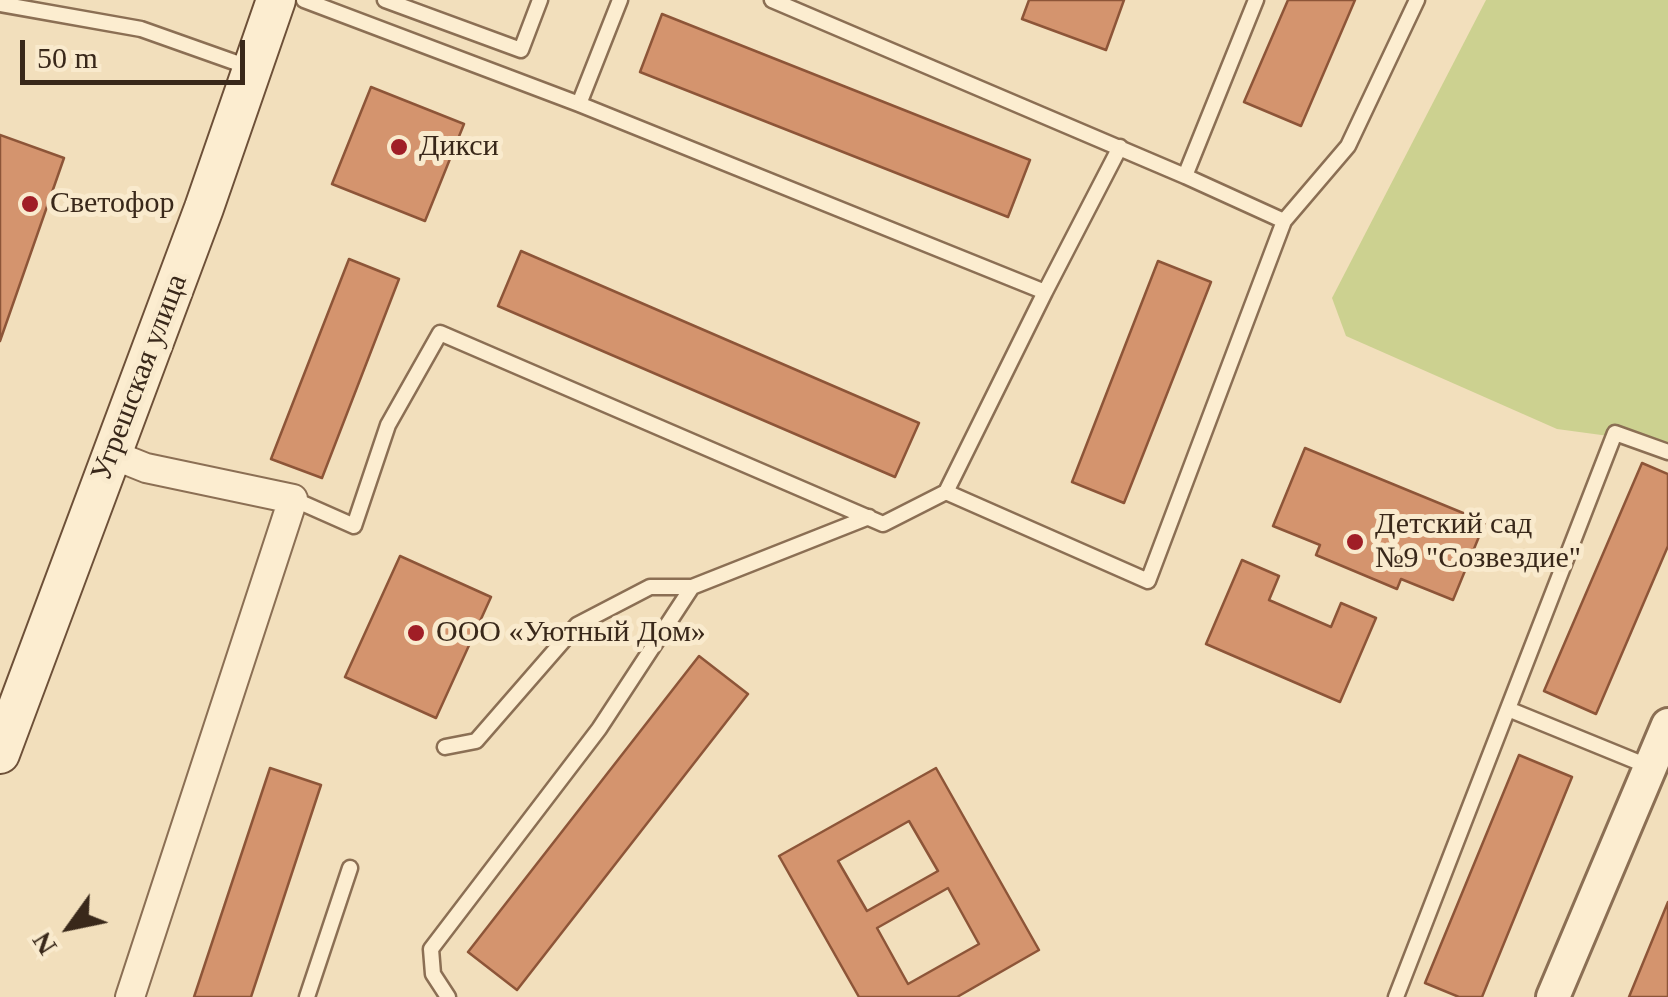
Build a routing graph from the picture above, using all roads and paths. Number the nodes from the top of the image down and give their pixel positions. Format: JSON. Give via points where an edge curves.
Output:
{"nodes":[{"id":1,"x":276,"y":0,"type":"edge"},
{"id":2,"x":304,"y":0,"type":"edge"},
{"id":3,"x":385,"y":0,"type":"edge"},
{"id":4,"x":540,"y":0,"type":"edge"},
{"id":5,"x":620,"y":0,"type":"edge"},
{"id":6,"x":772,"y":0,"type":"edge"},
{"id":7,"x":1256,"y":0,"type":"edge"},
{"id":8,"x":1417,"y":0,"type":"edge"},
{"id":9,"x":0,"y":4,"type":"edge"},
{"id":10,"x":252,"y":68,"type":"junction"},
{"id":11,"x":579,"y":104,"type":"junction"},
{"id":12,"x":1120,"y":148,"type":"junction"},
{"id":13,"x":1186,"y":176,"type":"junction"},
{"id":14,"x":1284,"y":221,"type":"junction"},
{"id":15,"x":1044,"y":292,"type":"junction"},
{"id":16,"x":1668,"y":452,"type":"edge"},
{"id":17,"x":111,"y":454,"type":"junction"},
{"id":18,"x":946,"y":492,"type":"junction"},
{"id":19,"x":293,"y":500,"type":"junction"},
{"id":20,"x":870,"y":517,"type":"junction"},
{"id":21,"x":692,"y":587,"type":"junction"},
{"id":22,"x":1508,"y":709,"type":"junction"},
{"id":23,"x":1668,"y":725,"type":"edge"},
{"id":24,"x":445,"y":747,"type":"dead end"},
{"id":25,"x":0,"y":754,"type":"edge"},
{"id":26,"x":1650,"y":768,"type":"junction"},
{"id":27,"x":350,"y":868,"type":"dead end"},
{"id":28,"x":130,"y":997,"type":"edge"},
{"id":29,"x":308,"y":997,"type":"edge"},
{"id":30,"x":448,"y":997,"type":"edge"},
{"id":31,"x":1396,"y":997,"type":"edge"},
{"id":32,"x":1553,"y":997,"type":"edge"}],
"edges":[{"from":1,"to":10,"type":"main road","name":"Угрешская улица"},
{"from":2,"to":11,"type":"lane"},
{"from":3,"to":4,"type":"lane","via":[[521,50]]},
{"from":5,"to":11,"type":"lane"},
{"from":6,"to":12,"type":"lane"},
{"from":7,"to":13,"type":"lane"},
{"from":8,"to":14,"type":"lane","via":[[1348,146]]},
{"from":9,"to":10,"type":"lane","via":[[140,29]]},
{"from":10,"to":17,"type":"main road","name":"Угрешская улица"},
{"from":11,"to":15,"type":"lane"},
{"from":12,"to":13,"type":"lane"},
{"from":12,"to":15,"type":"lane"},
{"from":13,"to":14,"type":"lane"},
{"from":14,"to":18,"type":"lane","via":[[1148,581]]},
{"from":15,"to":18,"type":"lane"},
{"from":16,"to":22,"type":"lane","via":[[1615,434]]},
{"from":17,"to":19,"type":"street"},
{"from":17,"to":25,"type":"main road","name":"Угрешская улица"},
{"from":18,"to":20,"type":"lane","via":[[883,524]]},
{"from":19,"to":20,"type":"lane","via":[[354,526],[388,425],[440,333]]},
{"from":19,"to":28,"type":"street"},
{"from":20,"to":21,"type":"lane"},
{"from":21,"to":24,"type":"lane","via":[[650,587],[577,625],[476,741]]},
{"from":21,"to":30,"type":"lane","via":[[599,729],[431,950],[433,974]]},
{"from":22,"to":26,"type":"lane"},
{"from":22,"to":31,"type":"lane"},
{"from":23,"to":26,"type":"street"},
{"from":26,"to":32,"type":"street"},
{"from":27,"to":29,"type":"lane"}]}
